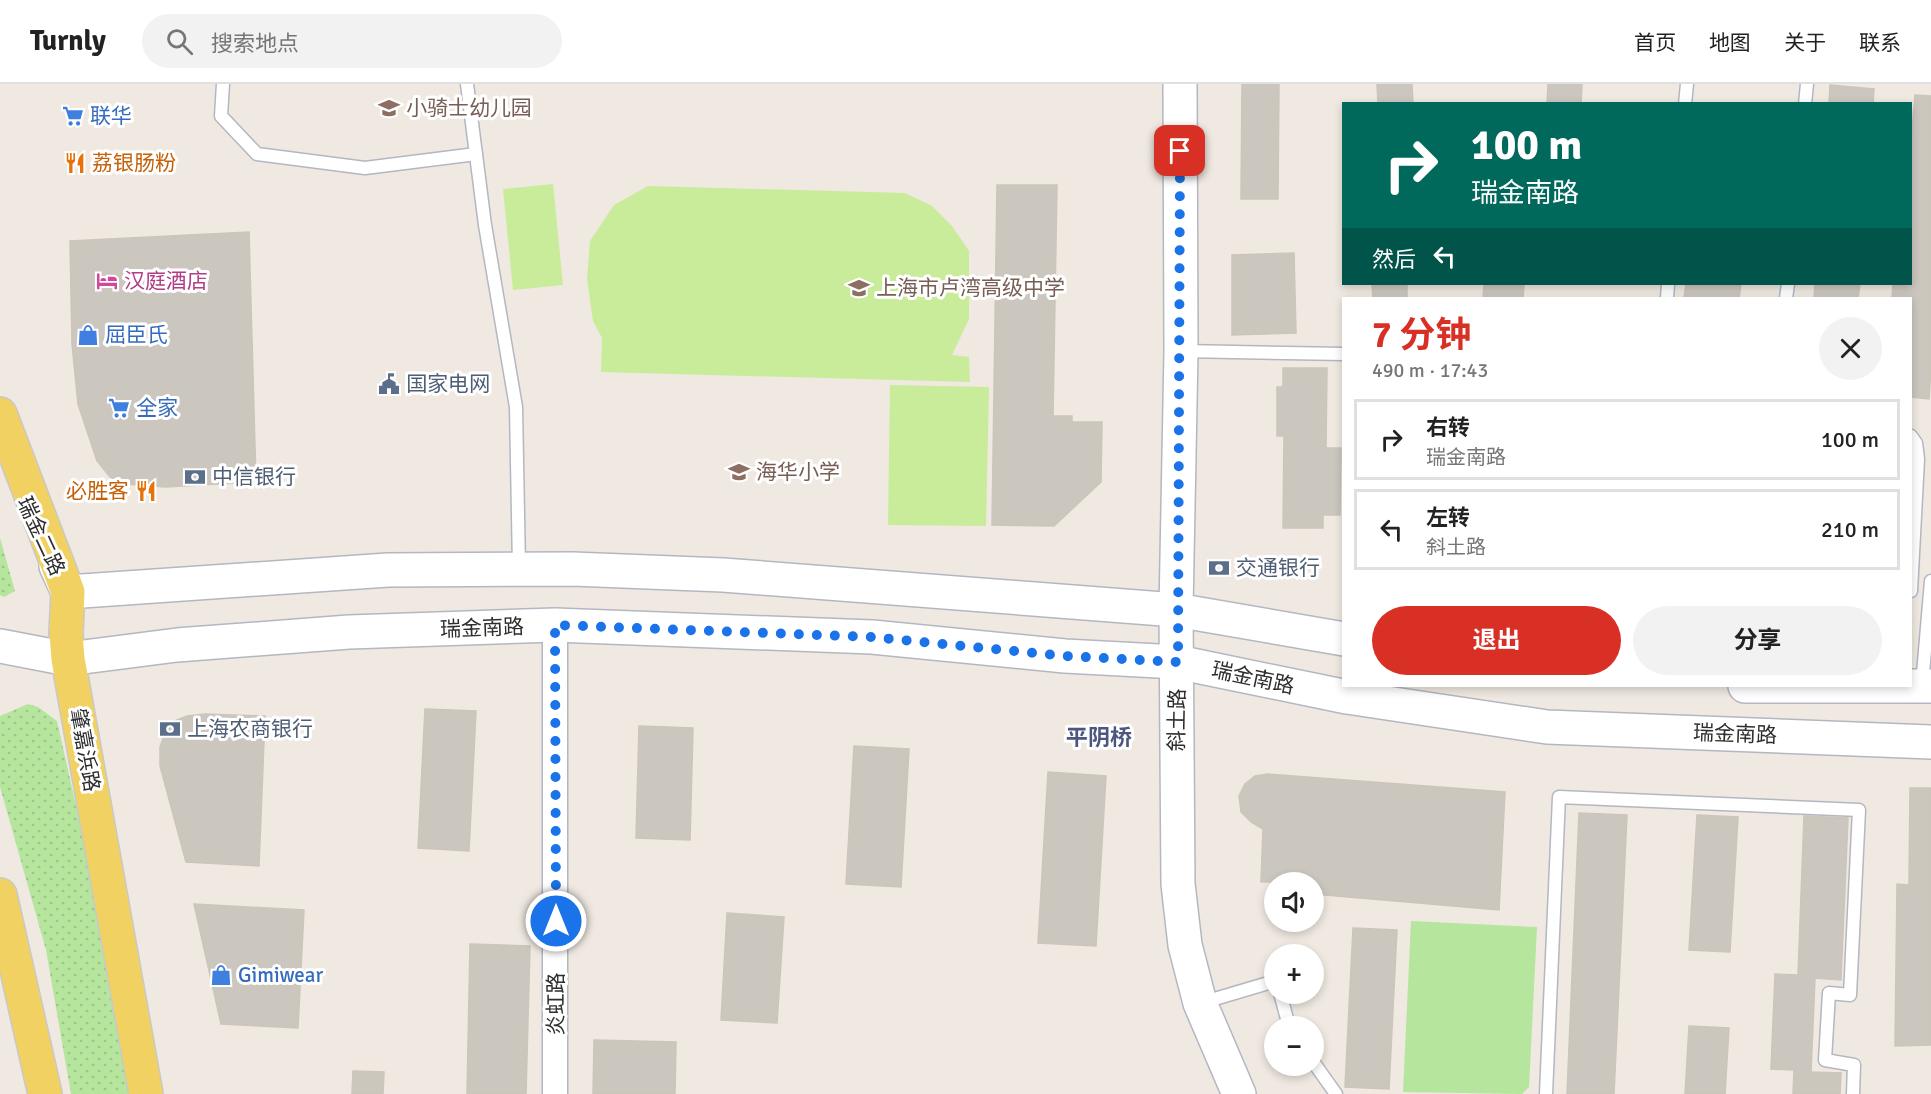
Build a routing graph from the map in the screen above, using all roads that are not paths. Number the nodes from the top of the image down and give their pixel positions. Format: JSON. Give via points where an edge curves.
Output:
{"nodes":[{"id":1,"x":223,"y":84,"type":"edge"},
{"id":2,"x":467,"y":84,"type":"edge"},
{"id":3,"x":1180,"y":84,"type":"edge"},
{"id":4,"x":1687,"y":84,"type":"edge"},
{"id":5,"x":1807,"y":84,"type":"edge"},
{"id":6,"x":1685,"y":102,"type":"edge"},
{"id":7,"x":1805,"y":102,"type":"edge"},
{"id":8,"x":476,"y":154,"type":"junction"},
{"id":9,"x":1181,"y":351,"type":"junction"},
{"id":10,"x":1342,"y":354,"type":"edge"},
{"id":11,"x":0,"y":414,"type":"edge"},
{"id":12,"x":1912,"y":437,"type":"edge"},
{"id":13,"x":0,"y":447,"type":"edge"},
{"id":14,"x":519,"y":569,"type":"junction"},
{"id":15,"x":1912,"y":572,"type":"edge"},
{"id":16,"x":1931,"y":581,"type":"edge"},
{"id":17,"x":68,"y":592,"type":"junction"},
{"id":18,"x":1176,"y":610,"type":"junction"},
{"id":19,"x":555,"y":625,"type":"junction"},
{"id":20,"x":1342,"y":639,"type":"edge"},
{"id":21,"x":0,"y":646,"type":"edge"},
{"id":22,"x":68,"y":659,"type":"junction"},
{"id":23,"x":1178,"y":662,"type":"junction"},
{"id":24,"x":1926,"y":686,"type":"edge"},
{"id":25,"x":1931,"y":742,"type":"edge"},
{"id":26,"x":0,"y":895,"type":"edge"},
{"id":27,"x":1264,"y":984,"type":"edge"},
{"id":28,"x":1200,"y":1004,"type":"junction"},
{"id":29,"x":1323,"y":1076,"type":"edge"},
{"id":30,"x":45,"y":1094,"type":"edge"},
{"id":31,"x":146,"y":1094,"type":"edge"},
{"id":32,"x":555,"y":1094,"type":"edge"},
{"id":33,"x":1239,"y":1094,"type":"edge"},
{"id":34,"x":1336,"y":1094,"type":"edge"},
{"id":35,"x":1546,"y":1094,"type":"edge"},
{"id":36,"x":1853,"y":1094,"type":"edge"}],
"edges":[{"from":1,"to":8,"type":"lane","via":[[221,116],[257,154],[365,168]]},
{"from":2,"to":8,"type":"lane"},
{"from":3,"to":9,"type":"main road","name":"斜土路"},
{"from":4,"to":6,"type":"lane"},
{"from":5,"to":7,"type":"lane"},
{"from":8,"to":14,"type":"lane","via":[[516,407]]},
{"from":9,"to":10,"type":"lane"},
{"from":9,"to":18,"type":"main road","name":"斜土路"},
{"from":11,"to":17,"type":"main road","name":"肇嘉浜路"},
{"from":12,"to":15,"type":"lane","via":[[1918,459]]},
{"from":13,"to":17,"type":"main road","name":"瑞金二路"},
{"from":14,"to":17,"type":"main road","via":[[388,570]]},
{"from":14,"to":18,"type":"main road","via":[[723,575]]},
{"from":16,"to":24,"type":"lane"},
{"from":17,"to":22,"type":"main road","name":"肇嘉浜路"},
{"from":18,"to":20,"type":"main road"},
{"from":18,"to":23,"type":"main road","name":"斜土路"},
{"from":19,"to":22,"type":"main road","name":"瑞金南路","via":[[349,632],[177,645]]},
{"from":19,"to":23,"type":"main road","name":"瑞金南路","via":[[872,637],[1065,656]]},
{"from":19,"to":32,"type":"street","name":"炎虹路"},
{"from":21,"to":22,"type":"main road","name":"瑞金南路"},
{"from":22,"to":31,"type":"main road","name":"肇嘉浜路"},
{"from":23,"to":25,"type":"main road","name":"瑞金南路","via":[[1347,697],[1547,727]]},
{"from":23,"to":28,"type":"main road","name":"斜土路","via":[[1178,884],[1185,945]]},
{"from":26,"to":30,"type":"main road"},
{"from":27,"to":28,"type":"lane"},
{"from":28,"to":33,"type":"main road","name":"斜土路"},
{"from":29,"to":34,"type":"lane"},
{"from":35,"to":36,"type":"lane","via":[[1559,797],[1859,810],[1850,995],[1829,993],[1825,1060],[1854,1065]]}]}
